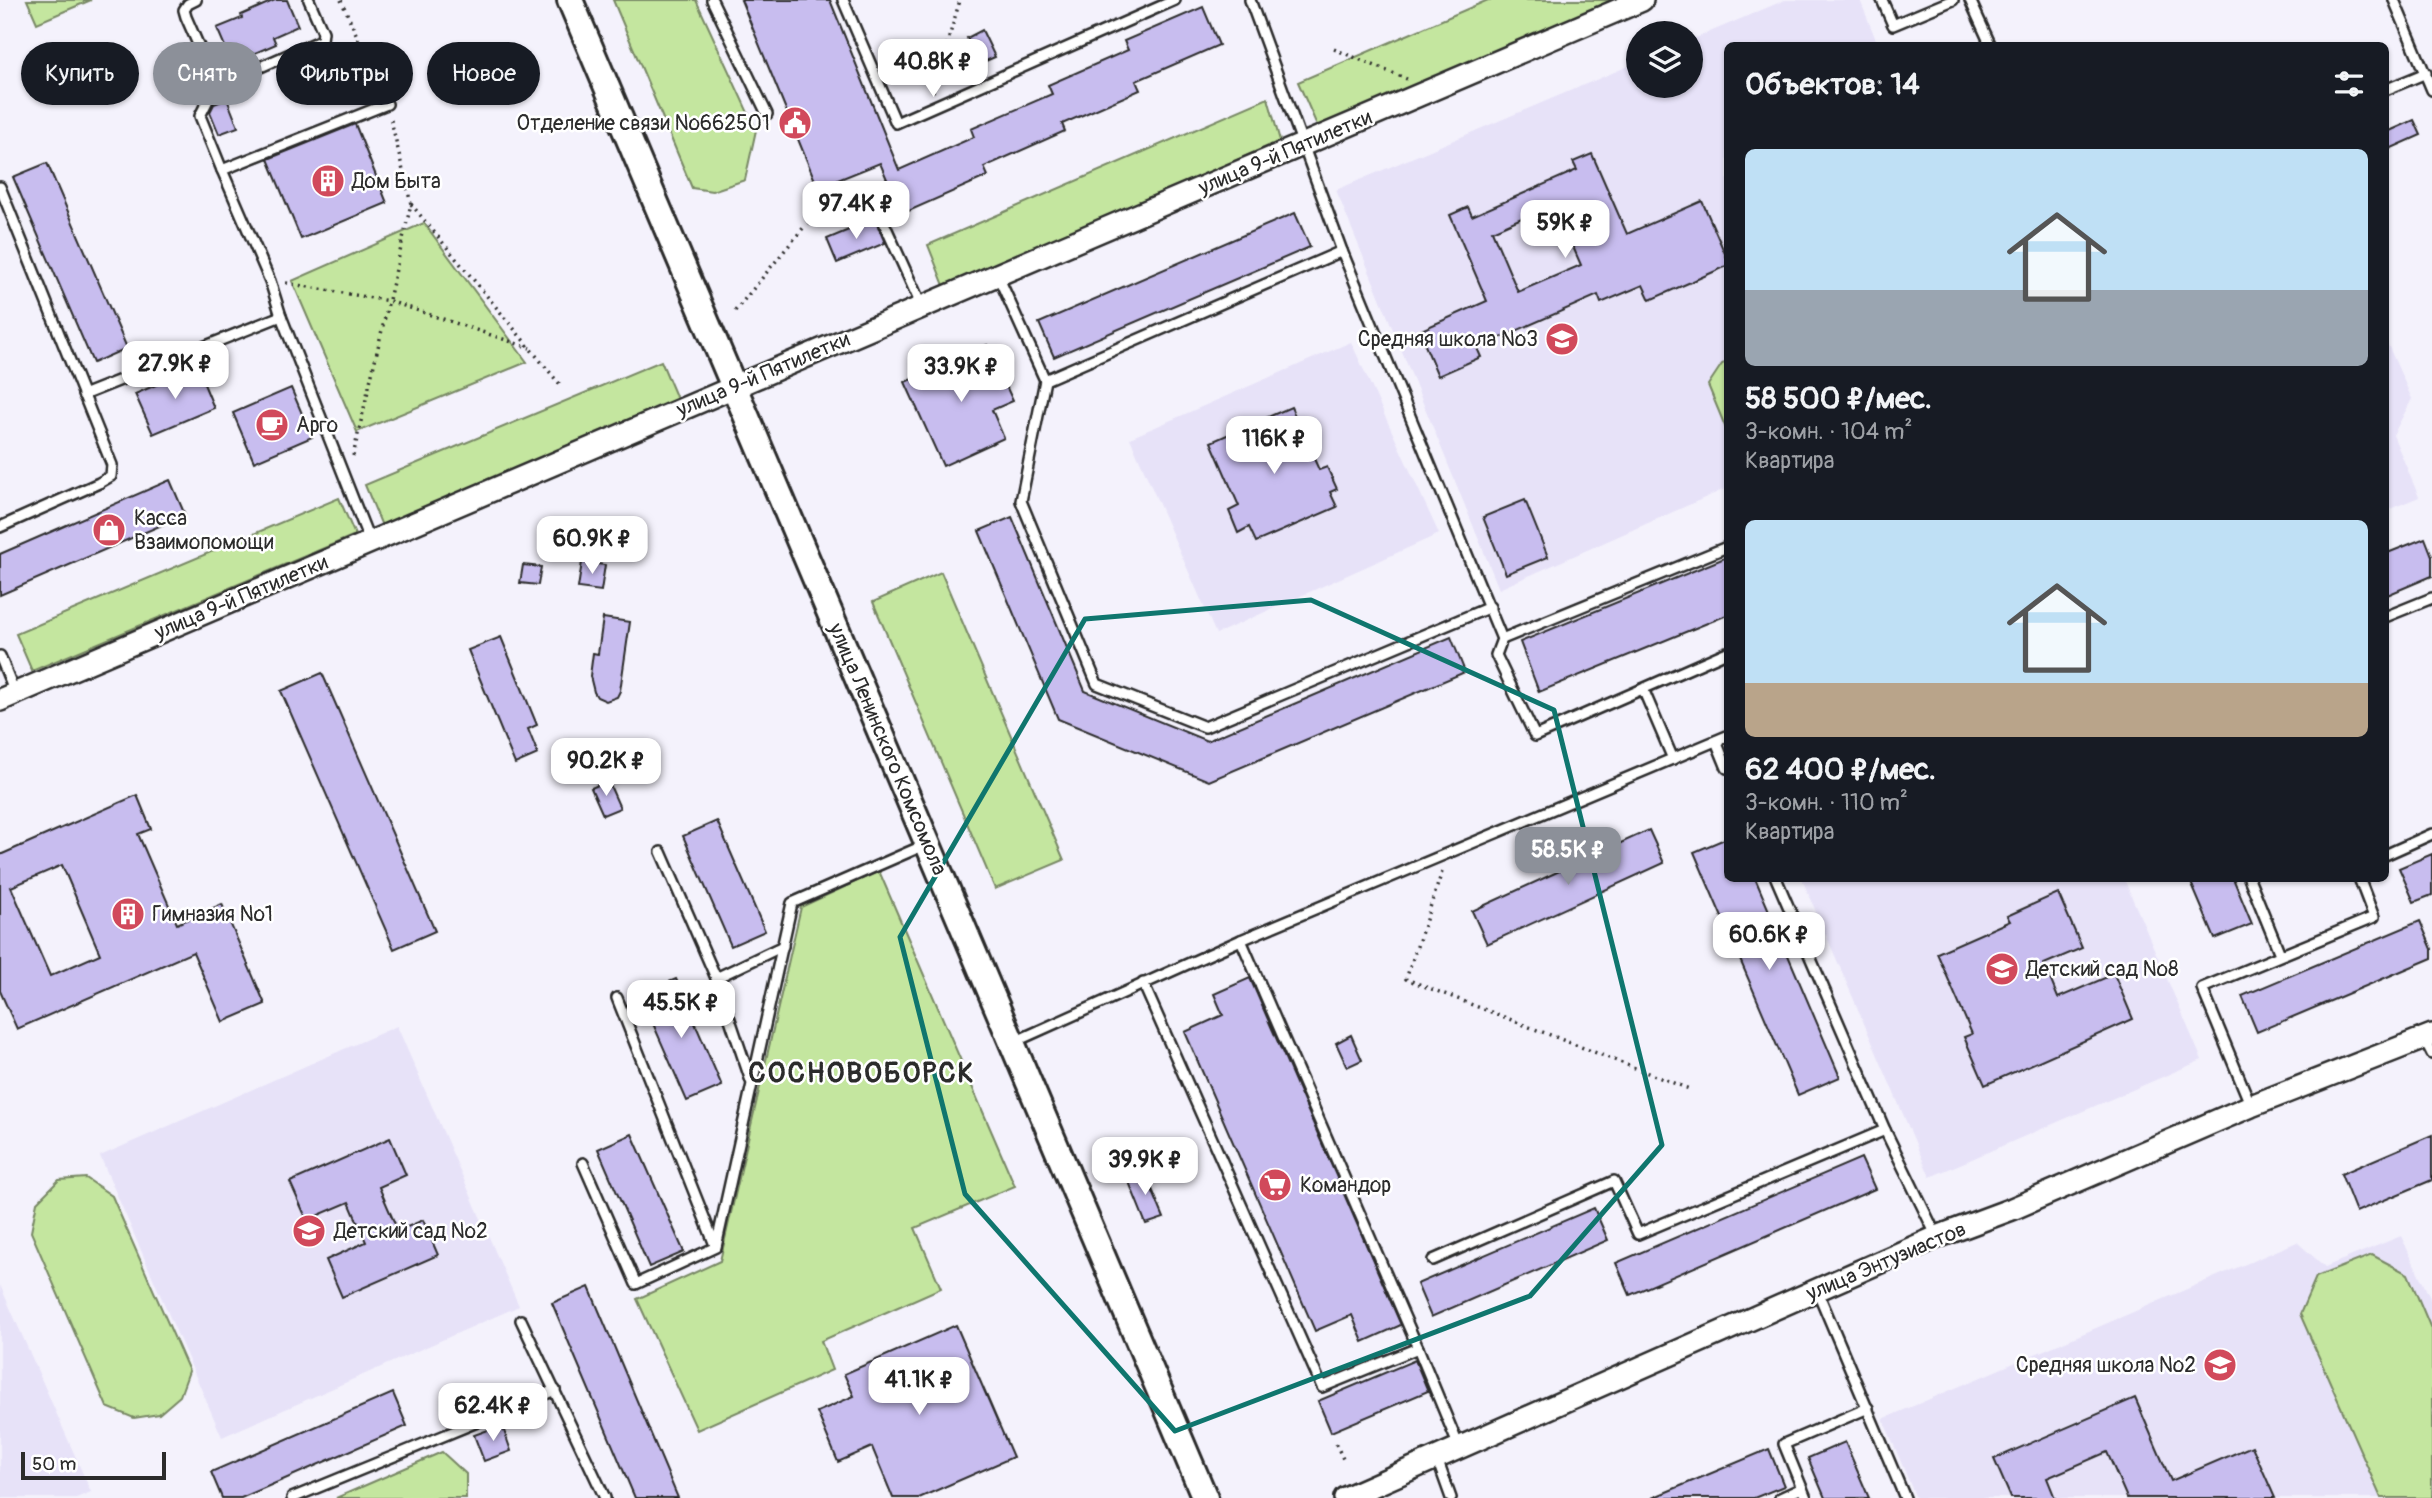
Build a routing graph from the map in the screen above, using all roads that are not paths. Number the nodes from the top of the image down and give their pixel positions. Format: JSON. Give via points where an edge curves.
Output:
{"nodes":[{"id":1,"x":196,"y":0,"type":"edge"},
{"id":2,"x":309,"y":0,"type":"edge"},
{"id":3,"x":570,"y":0,"type":"edge"},
{"id":4,"x":712,"y":0,"type":"edge"},
{"id":5,"x":844,"y":0,"type":"edge"},
{"id":6,"x":1250,"y":0,"type":"edge"},
{"id":7,"x":1642,"y":0,"type":"edge"},
{"id":8,"x":1882,"y":0,"type":"edge"},
{"id":9,"x":1954,"y":0,"type":"edge"},
{"id":10,"x":1970,"y":0,"type":"edge"},
{"id":11,"x":2395,"y":0,"type":"edge"},
{"id":12,"x":1171,"y":1,"type":"edge"},
{"id":13,"x":198,"y":42,"type":"edge"},
{"id":14,"x":1988,"y":42,"type":"edge"},
{"id":15,"x":262,"y":66,"type":"edge"},
{"id":16,"x":2426,"y":73,"type":"junction"},
{"id":17,"x":2389,"y":88,"type":"edge"},
{"id":18,"x":2432,"y":90,"type":"edge"},
{"id":19,"x":206,"y":105,"type":"edge"},
{"id":20,"x":384,"y":105,"type":"edge"},
{"id":21,"x":767,"y":114,"type":"dead end"},
{"id":22,"x":1304,"y":144,"type":"junction"},
{"id":23,"x":222,"y":170,"type":"junction"},
{"id":24,"x":0,"y":187,"type":"edge"},
{"id":25,"x":812,"y":218,"type":"road end"},
{"id":26,"x":1342,"y":251,"type":"junction"},
{"id":27,"x":998,"y":275,"type":"junction"},
{"id":28,"x":922,"y":307,"type":"junction"},
{"id":29,"x":281,"y":316,"type":"junction"},
{"id":30,"x":1045,"y":380,"type":"junction"},
{"id":31,"x":734,"y":387,"type":"junction"},
{"id":32,"x":83,"y":395,"type":"junction"},
{"id":33,"x":0,"y":527,"type":"edge"},
{"id":34,"x":370,"y":542,"type":"junction"},
{"id":35,"x":1724,"y":548,"type":"edge"},
{"id":36,"x":2432,"y":598,"type":"edge"},
{"id":37,"x":1490,"y":607,"type":"junction"},
{"id":38,"x":2389,"y":615,"type":"edge"},
{"id":39,"x":1502,"y":639,"type":"junction"},
{"id":40,"x":1724,"y":653,"type":"edge"},
{"id":41,"x":0,"y":656,"type":"edge"},
{"id":42,"x":1643,"y":689,"type":"junction"},
{"id":43,"x":8,"y":696,"type":"edge"},
{"id":44,"x":1724,"y":737,"type":"edge"},
{"id":45,"x":1716,"y":741,"type":"junction"},
{"id":46,"x":1673,"y":759,"type":"junction"},
{"id":47,"x":1724,"y":761,"type":"edge"},
{"id":48,"x":2432,"y":834,"type":"edge"},
{"id":49,"x":928,"y":844,"type":"junction"},
{"id":50,"x":661,"y":852,"type":"dead end"},
{"id":51,"x":2389,"y":853,"type":"edge"},
{"id":52,"x":1778,"y":882,"type":"edge"},
{"id":53,"x":2251,"y":882,"type":"edge"},
{"id":54,"x":2360,"y":882,"type":"edge"},
{"id":55,"x":1241,"y":940,"type":"junction"},
{"id":56,"x":783,"y":946,"type":"junction"},
{"id":57,"x":2280,"y":954,"type":"junction"},
{"id":58,"x":716,"y":978,"type":"junction"},
{"id":59,"x":1143,"y":984,"type":"junction"},
{"id":60,"x":617,"y":998,"type":"dead end"},
{"id":61,"x":2429,"y":1042,"type":"edge"},
{"id":62,"x":1012,"y":1043,"type":"junction"},
{"id":63,"x":751,"y":1082,"type":"junction"},
{"id":64,"x":2250,"y":1106,"type":"junction"},
{"id":65,"x":1885,"y":1130,"type":"junction"},
{"id":66,"x":583,"y":1163,"type":"dead end"},
{"id":67,"x":1937,"y":1237,"type":"junction"},
{"id":68,"x":716,"y":1247,"type":"junction"},
{"id":69,"x":1433,"y":1260,"type":"dead end"},
{"id":70,"x":1817,"y":1290,"type":"junction"},
{"id":71,"x":521,"y":1320,"type":"dead end"},
{"id":72,"x":1418,"y":1348,"type":"junction"},
{"id":73,"x":555,"y":1390,"type":"junction"},
{"id":74,"x":1868,"y":1408,"type":"junction"},
{"id":75,"x":1460,"y":1449,"type":"junction"},
{"id":76,"x":1437,"y":1459,"type":"junction"},
{"id":77,"x":1804,"y":1493,"type":"edge"},
{"id":78,"x":292,"y":1498,"type":"edge"},
{"id":79,"x":605,"y":1498,"type":"edge"},
{"id":80,"x":1205,"y":1498,"type":"edge"},
{"id":81,"x":1345,"y":1498,"type":"edge"},
{"id":82,"x":1451,"y":1498,"type":"edge"},
{"id":83,"x":1780,"y":1498,"type":"edge"},
{"id":84,"x":1905,"y":1498,"type":"edge"}],
"edges":[{"from":1,"to":13,"type":"lane","via":[[184,10]]},
{"from":2,"to":15,"type":"lane","via":[[322,40]]},
{"from":3,"to":31,"type":"main road","name":"улица Ленинского Комсомола"},
{"from":4,"to":21,"type":"lane"},
{"from":5,"to":12,"type":"lane","via":[[896,123]]},
{"from":6,"to":22,"type":"lane"},
{"from":7,"to":22,"type":"street","name":"улица 9-й Пятилетки"},
{"from":8,"to":9,"type":"lane","via":[[1893,25]]},
{"from":10,"to":14,"type":"lane"},
{"from":11,"to":16,"type":"lane"},
{"from":16,"to":17,"type":"lane"},
{"from":16,"to":18,"type":"lane"},
{"from":19,"to":23,"type":"lane","via":[[200,116]]},
{"from":20,"to":23,"type":"lane"},
{"from":22,"to":26,"type":"lane"},
{"from":22,"to":27,"type":"street","name":"улица 9-й Пятилетки"},
{"from":23,"to":29,"type":"lane"},
{"from":24,"to":32,"type":"lane"},
{"from":25,"to":28,"type":"lane","via":[[870,192]]},
{"from":26,"to":30,"type":"lane"},
{"from":26,"to":37,"type":"lane"},
{"from":27,"to":28,"type":"street","name":"улица 9-й Пятилетки"},
{"from":27,"to":30,"type":"lane"},
{"from":28,"to":31,"type":"street","name":"улица 9-й Пятилетки"},
{"from":29,"to":32,"type":"lane"},
{"from":29,"to":34,"type":"lane"},
{"from":30,"to":37,"type":"lane","via":[[1021,501],[1097,684],[1205,727]]},
{"from":31,"to":34,"type":"street","name":"улица 9-й Пятилетки"},
{"from":31,"to":49,"type":"main road","name":"улица Ленинского Комсомола"},
{"from":32,"to":33,"type":"lane","via":[[112,465],[111,476]]},
{"from":34,"to":43,"type":"street","name":"улица 9-й Пятилетки"},
{"from":35,"to":39,"type":"lane"},
{"from":36,"to":38,"type":"lane"},
{"from":37,"to":39,"type":"lane"},
{"from":39,"to":42,"type":"lane","via":[[1496,655],[1535,736]]},
{"from":40,"to":42,"type":"lane"},
{"from":41,"to":43,"type":"lane"},
{"from":42,"to":46,"type":"lane"},
{"from":44,"to":45,"type":"lane"},
{"from":45,"to":46,"type":"lane"},
{"from":45,"to":47,"type":"lane"},
{"from":46,"to":55,"type":"lane"},
{"from":48,"to":51,"type":"lane"},
{"from":49,"to":56,"type":"lane","via":[[792,903]]},
{"from":49,"to":62,"type":"main road","name":"улица Ленинского Комсомола"},
{"from":50,"to":58,"type":"lane"},
{"from":52,"to":65,"type":"lane"},
{"from":53,"to":57,"type":"lane"},
{"from":54,"to":57,"type":"lane","via":[[2374,917]]},
{"from":55,"to":59,"type":"lane"},
{"from":55,"to":72,"type":"lane"},
{"from":56,"to":58,"type":"lane"},
{"from":56,"to":63,"type":"lane"},
{"from":57,"to":64,"type":"lane","via":[[2202,988]]},
{"from":58,"to":63,"type":"lane"},
{"from":59,"to":62,"type":"lane"},
{"from":59,"to":72,"type":"lane","via":[[1322,1387]]},
{"from":60,"to":68,"type":"lane"},
{"from":61,"to":64,"type":"street","name":"улица Энтузиастов"},
{"from":62,"to":80,"type":"main road","name":"улица Ленинского Комсомола"},
{"from":63,"to":68,"type":"lane"},
{"from":64,"to":67,"type":"street","name":"улица Энтузиастов"},
{"from":65,"to":67,"type":"lane"},
{"from":65,"to":69,"type":"lane","via":[[1638,1234],[1614,1181]]},
{"from":66,"to":68,"type":"lane","via":[[636,1284]]},
{"from":67,"to":70,"type":"street","name":"улица Энтузиастов"},
{"from":70,"to":74,"type":"lane"},
{"from":70,"to":75,"type":"street","name":"улица Энтузиастов"},
{"from":71,"to":73,"type":"lane"},
{"from":72,"to":75,"type":"lane"},
{"from":73,"to":78,"type":"lane"},
{"from":73,"to":79,"type":"lane"},
{"from":74,"to":77,"type":"lane","via":[[1784,1444]]},
{"from":74,"to":84,"type":"lane"},
{"from":75,"to":76,"type":"street","name":"улица Энтузиастов"},
{"from":76,"to":81,"type":"street","name":"улица Энтузиастов"},
{"from":76,"to":82,"type":"lane"},
{"from":77,"to":83,"type":"lane"}]}
